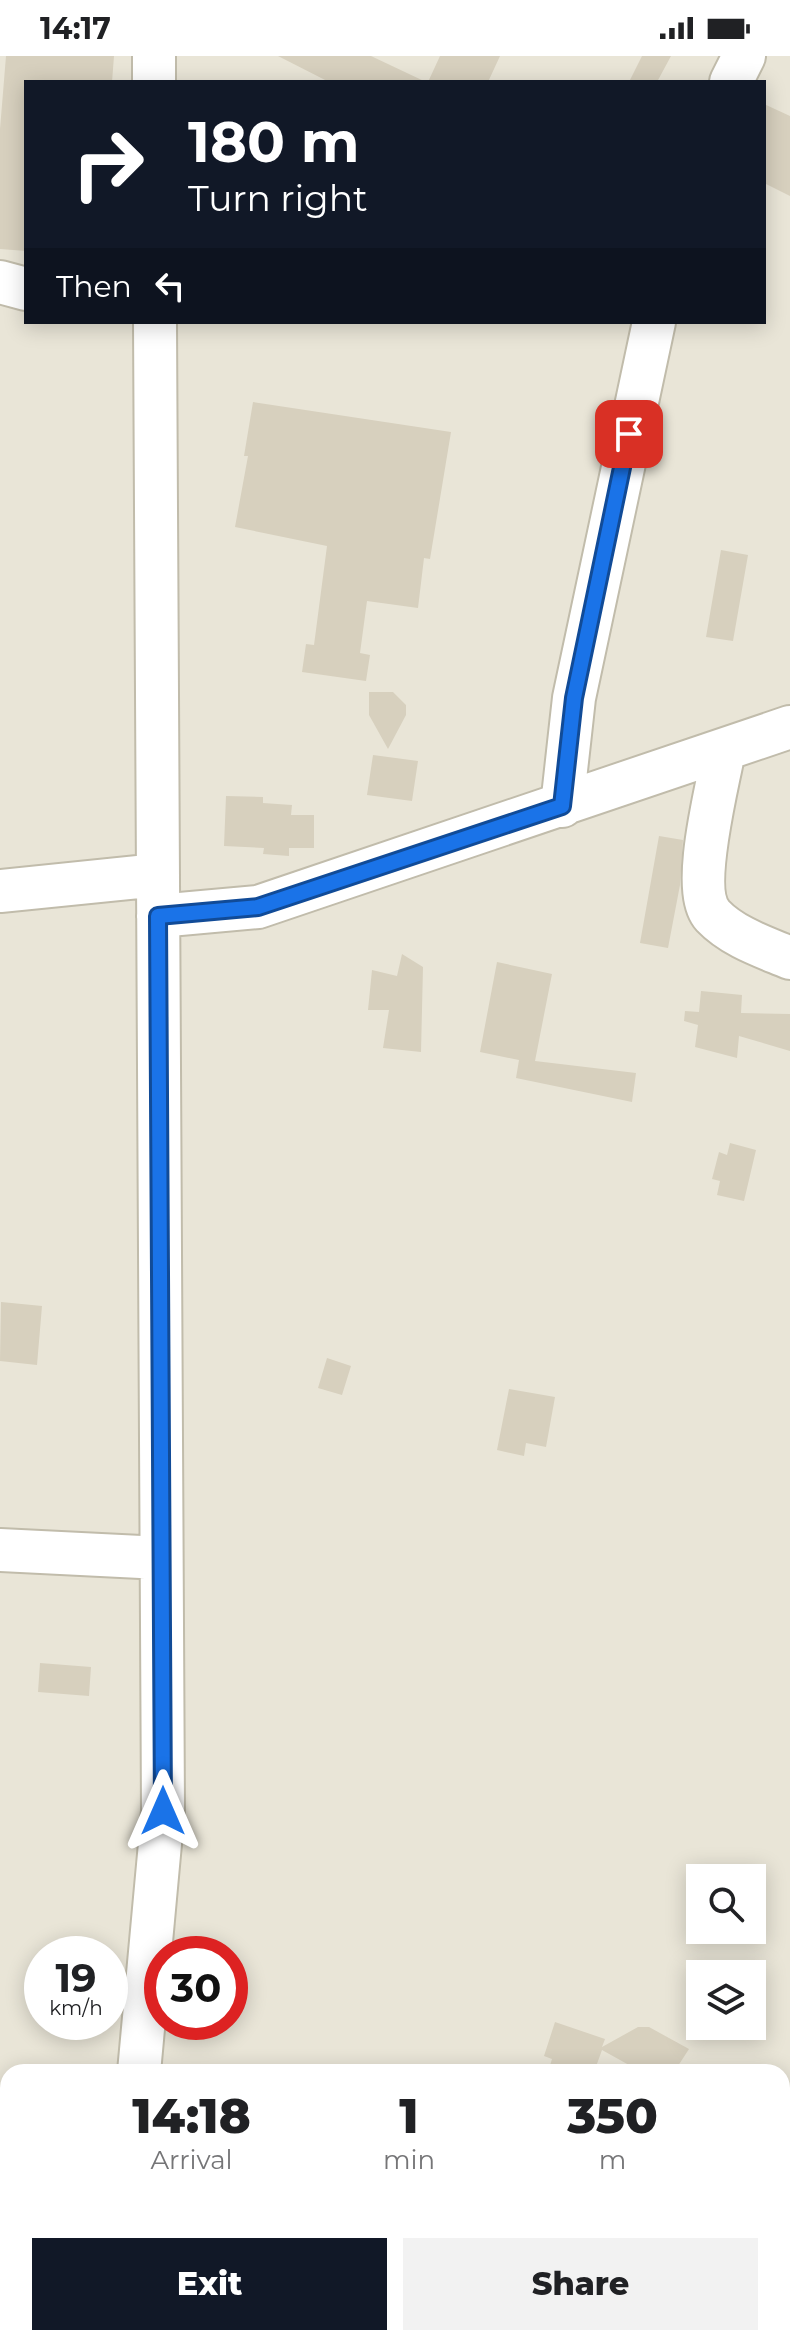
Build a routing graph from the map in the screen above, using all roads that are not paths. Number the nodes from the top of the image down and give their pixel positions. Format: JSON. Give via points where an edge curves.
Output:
{"nodes":[{"id":1,"x":154,"y":56,"type":"edge"},
{"id":2,"x":744,"y":56,"type":"edge"},
{"id":3,"x":154,"y":80,"type":"edge"},
{"id":4,"x":732,"y":80,"type":"edge"},
{"id":5,"x":0,"y":282,"type":"edge"},
{"id":6,"x":24,"y":288,"type":"edge"},
{"id":7,"x":154,"y":324,"type":"edge"},
{"id":8,"x":654,"y":324,"type":"edge"},
{"id":9,"x":790,"y":727,"type":"edge"},
{"id":10,"x":724,"y":750,"type":"junction"},
{"id":11,"x":562,"y":806,"type":"junction"},
{"id":12,"x":158,"y":875,"type":"junction"},
{"id":13,"x":0,"y":891,"type":"edge"},
{"id":14,"x":158,"y":916,"type":"junction"},
{"id":15,"x":790,"y":958,"type":"edge"},
{"id":16,"x":0,"y":1550,"type":"edge"},
{"id":17,"x":161,"y":1558,"type":"junction"},
{"id":18,"x":140,"y":2064,"type":"edge"}],
"edges":[{"from":1,"to":3,"type":"street"},
{"from":2,"to":4,"type":"street"},
{"from":5,"to":6,"type":"street"},
{"from":7,"to":12,"type":"street"},
{"from":8,"to":11,"type":"street","via":[[574,698]]},
{"from":9,"to":10,"type":"street"},
{"from":10,"to":11,"type":"street"},
{"from":10,"to":15,"type":"street","via":[[702,879],[711,914],[746,939]]},
{"from":11,"to":14,"type":"street","via":[[258,907]]},
{"from":12,"to":13,"type":"street"},
{"from":12,"to":14,"type":"street"},
{"from":14,"to":17,"type":"street"},
{"from":16,"to":17,"type":"street"},
{"from":17,"to":18,"type":"street","via":[[163,1811]]}]}
